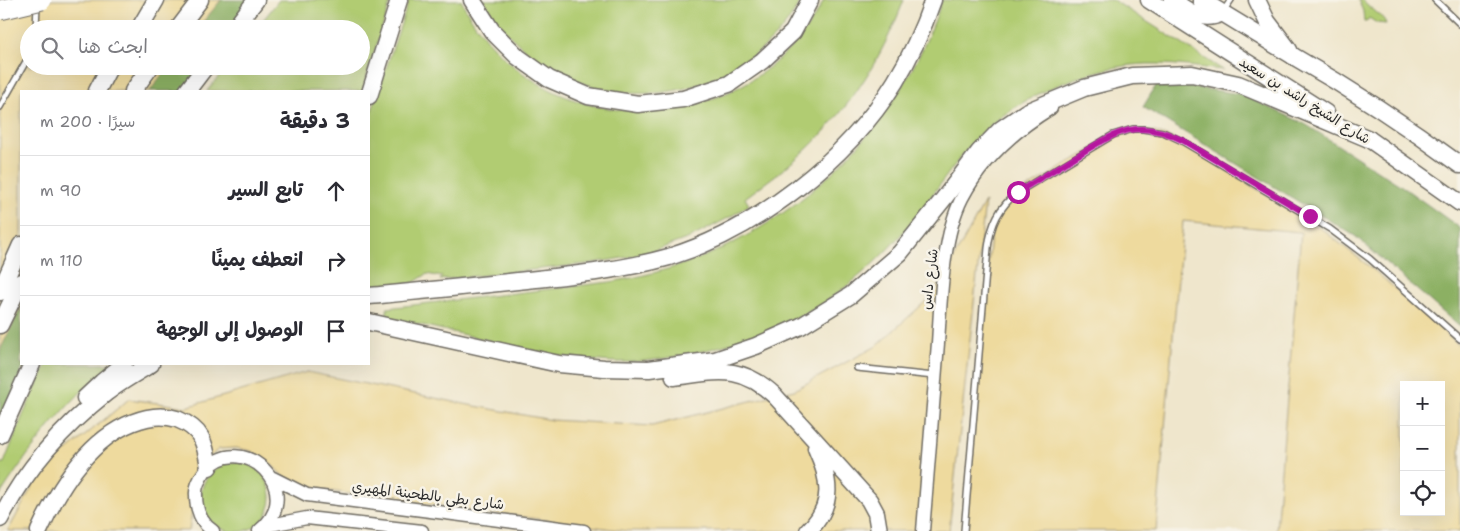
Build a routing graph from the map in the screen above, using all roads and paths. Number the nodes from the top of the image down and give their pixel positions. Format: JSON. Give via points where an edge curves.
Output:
{"nodes":[{"id":1,"x":37,"y":0,"type":"edge"},
{"id":2,"x":42,"y":0,"type":"edge"},
{"id":3,"x":144,"y":0,"type":"edge"},
{"id":4,"x":156,"y":0,"type":"edge"},
{"id":5,"x":200,"y":0,"type":"edge"},
{"id":6,"x":256,"y":0,"type":"edge"},
{"id":7,"x":399,"y":0,"type":"edge"},
{"id":8,"x":472,"y":0,"type":"edge"},
{"id":9,"x":810,"y":0,"type":"edge"},
{"id":10,"x":933,"y":0,"type":"edge"},
{"id":11,"x":1149,"y":0,"type":"edge"},
{"id":12,"x":1172,"y":0,"type":"edge"},
{"id":13,"x":1257,"y":0,"type":"edge"},
{"id":14,"x":1435,"y":0,"type":"edge"},
{"id":15,"x":1226,"y":6,"type":"edge"},
{"id":16,"x":0,"y":10,"type":"edge"},
{"id":17,"x":1206,"y":16,"type":"edge"},
{"id":18,"x":36,"y":20,"type":"edge"},
{"id":19,"x":134,"y":20,"type":"edge"},
{"id":20,"x":144,"y":20,"type":"edge"},
{"id":21,"x":185,"y":20,"type":"edge"},
{"id":22,"x":241,"y":20,"type":"edge"},
{"id":23,"x":1460,"y":24,"type":"edge"},
{"id":24,"x":1293,"y":56,"type":"junction"},
{"id":25,"x":20,"y":72,"type":"edge"},
{"id":26,"x":105,"y":75,"type":"edge"},
{"id":27,"x":145,"y":75,"type":"edge"},
{"id":28,"x":200,"y":75,"type":"edge"},
{"id":29,"x":1084,"y":88,"type":"junction"},
{"id":30,"x":98,"y":90,"type":"edge"},
{"id":31,"x":134,"y":90,"type":"edge"},
{"id":32,"x":189,"y":90,"type":"edge"},
{"id":33,"x":370,"y":93,"type":"edge"},
{"id":34,"x":0,"y":107,"type":"edge"},
{"id":35,"x":1369,"y":139,"type":"junction"},
{"id":36,"x":1460,"y":165,"type":"edge"},
{"id":37,"x":1460,"y":203,"type":"edge"},
{"id":38,"x":20,"y":248,"type":"edge"},
{"id":39,"x":20,"y":284,"type":"edge"},
{"id":40,"x":0,"y":292,"type":"edge"},
{"id":41,"x":370,"y":296,"type":"edge"},
{"id":42,"x":370,"y":322,"type":"edge"},
{"id":43,"x":0,"y":325,"type":"edge"},
{"id":44,"x":1460,"y":339,"type":"edge"},
{"id":45,"x":498,"y":351,"type":"junction"},
{"id":46,"x":32,"y":365,"type":"edge"},
{"id":47,"x":123,"y":365,"type":"edge"},
{"id":48,"x":149,"y":365,"type":"edge"},
{"id":49,"x":857,"y":368,"type":"dead end"},
{"id":50,"x":935,"y":376,"type":"junction"},
{"id":51,"x":0,"y":435,"type":"edge"},
{"id":52,"x":810,"y":435,"type":"junction"},
{"id":53,"x":54,"y":440,"type":"junction"},
{"id":54,"x":209,"y":467,"type":"junction"},
{"id":55,"x":271,"y":477,"type":"junction"},
{"id":56,"x":200,"y":518,"type":"junction"},
{"id":57,"x":0,"y":519,"type":"edge"},
{"id":58,"x":262,"y":529,"type":"edge"},
{"id":59,"x":38,"y":531,"type":"edge"},
{"id":60,"x":198,"y":531,"type":"edge"},
{"id":61,"x":213,"y":531,"type":"edge"},
{"id":62,"x":422,"y":531,"type":"edge"},
{"id":63,"x":584,"y":531,"type":"edge"},
{"id":64,"x":808,"y":531,"type":"edge"},
{"id":65,"x":879,"y":531,"type":"edge"},
{"id":66,"x":923,"y":531,"type":"edge"},
{"id":67,"x":964,"y":531,"type":"edge"}],
"edges":[{"from":1,"to":18,"type":"lane"},
{"from":2,"to":16,"type":"highway","bridge":true},
{"from":3,"to":19,"type":"main road"},
{"from":4,"to":20,"type":"main road"},
{"from":5,"to":21,"type":"main road"},
{"from":6,"to":22,"type":"main road"},
{"from":7,"to":33,"type":"main road"},
{"from":8,"to":9,"type":"main road","via":[[492,31],[518,57],[549,80],[588,96],[638,104],[683,99],[729,84],[762,61],[793,32]]},
{"from":10,"to":41,"type":"main road","via":[[922,32],[894,83],[854,137],[791,193],[747,222],[691,249],[625,266],[568,276]]},
{"from":11,"to":17,"type":"main road","name":"شارع الشيخ راشد بن سعيد"},
{"from":12,"to":17,"type":"main road","via":[[1198,16]]},
{"from":13,"to":24,"type":"main road","via":[[1267,21]]},
{"from":14,"to":23,"type":"lane"},
{"from":15,"to":17,"type":"main road","name":"شارع الشيخ راشد بن سعيد"},
{"from":15,"to":24,"type":"main road","name":"شارع الشيخ راشد بن سعيد"},
{"from":17,"to":35,"type":"main road","name":"شارع الشيخ راشد بن سعيد"},
{"from":24,"to":36,"type":"main road","name":"شارع الشيخ راشد بن سعيد","via":[[1384,111]]},
{"from":25,"to":34,"type":"lane"},
{"from":26,"to":30,"type":"main road"},
{"from":27,"to":31,"type":"main road"},
{"from":28,"to":32,"type":"main road"},
{"from":29,"to":35,"type":"main road","via":[[1132,76],[1192,74],[1238,84]]},
{"from":29,"to":45,"type":"main road","via":[[1026,112],[1002,129],[979,152],[900,253],[850,295],[801,326],[715,360],[649,368],[559,364]]},
{"from":29,"to":50,"type":"street","name":"شارع داس","via":[[1033,119],[998,149],[985,162],[962,199],[951,231],[943,280]]},
{"from":35,"to":37,"type":"main road","name":"شارع الشيخ راشد بن سعيد"},
{"from":38,"to":40,"type":"main road"},
{"from":39,"to":43,"type":"main road"},
{"from":42,"to":45,"type":"main road"},
{"from":44,"to":67,"type":"lane","via":[[1370,259],[1330,229],[1182,140],[1148,129],[1133,129],[1113,135],[1018,192],[999,211],[993,223],[988,248]]},
{"from":45,"to":52,"type":"main road","via":[[553,372],[599,377],[660,378],[714,372],[739,373],[768,389]]},
{"from":46,"to":51,"type":"main road"},
{"from":47,"to":53,"type":"main road","via":[[90,393]]},
{"from":48,"to":53,"type":"main road","via":[[106,393]]},
{"from":49,"to":50,"type":"lane"},
{"from":50,"to":66,"type":"street","name":"شارع داس"},
{"from":52,"to":64,"type":"main road","via":[[826,473],[828,490],[825,506]]},
{"from":52,"to":65,"type":"main road","via":[[869,500],[876,513]]},
{"from":53,"to":57,"type":"main road","via":[[22,481]]},
{"from":54,"to":55,"type":"street","name":"شارع بطي بالطحينة المهيري","via":[[219,460],[242,457],[259,464]]},
{"from":54,"to":56,"type":"street","via":[[200,478],[196,491]]},
{"from":54,"to":59,"type":"main road","via":[[206,446],[197,431],[187,424],[174,418],[134,421],[99,443],[77,466]]},
{"from":55,"to":58,"type":"street","via":[[276,503],[272,518]]},
{"from":55,"to":63,"type":"street","name":"شارع بطي بالطحينة المهيري","via":[[307,495]]},
{"from":56,"to":60,"type":"street"},
{"from":56,"to":61,"type":"street"},
{"from":58,"to":62,"type":"street","via":[[307,518]]}]}
